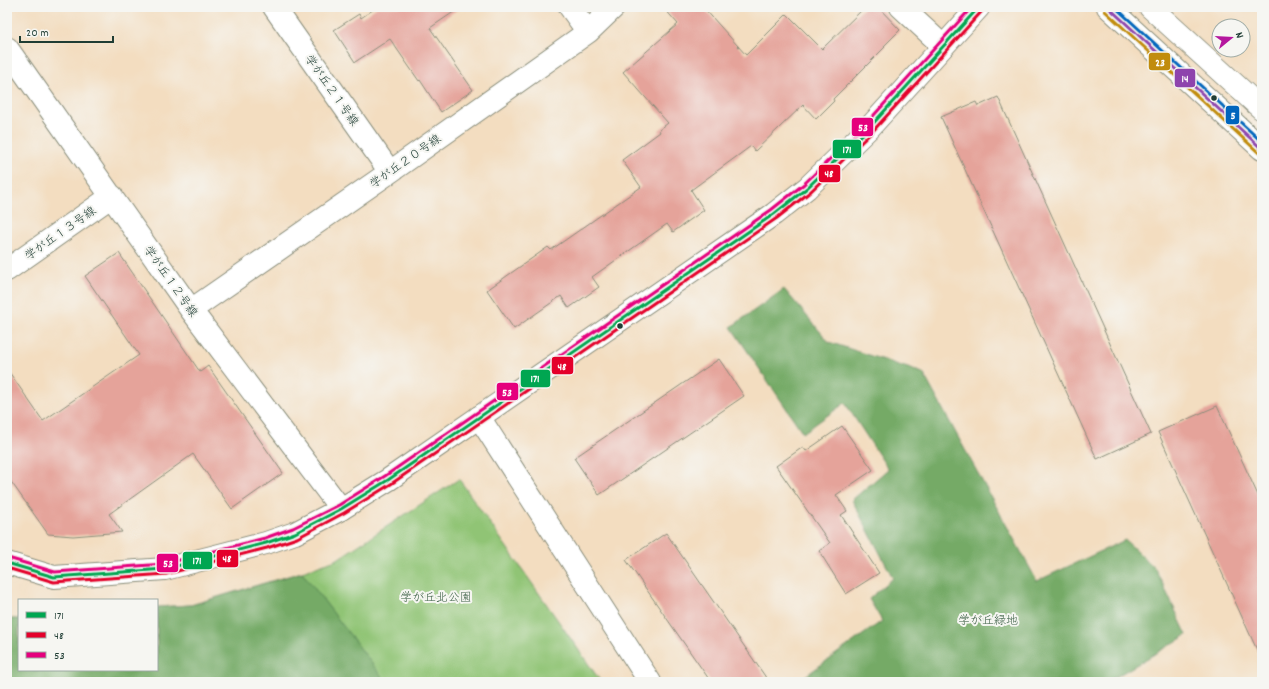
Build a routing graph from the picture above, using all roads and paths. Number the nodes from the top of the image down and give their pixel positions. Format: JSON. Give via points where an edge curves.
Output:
{"nodes":[{"id":1,"x":274,"y":7,"type":"edge"},
{"id":2,"x":570,"y":7,"type":"edge"},
{"id":3,"x":614,"y":7,"type":"edge"},
{"id":4,"x":901,"y":7,"type":"edge"},
{"id":5,"x":979,"y":7,"type":"edge"},
{"id":6,"x":1108,"y":7,"type":"edge"},
{"id":7,"x":1150,"y":7,"type":"edge"},
{"id":8,"x":588,"y":32,"type":"junction"},
{"id":9,"x":944,"y":46,"type":"junction"},
{"id":10,"x":7,"y":48,"type":"edge"},
{"id":11,"x":1262,"y":109,"type":"edge"},
{"id":12,"x":1262,"y":148,"type":"edge"},
{"id":13,"x":390,"y":172,"type":"junction"},
{"id":14,"x":112,"y":196,"type":"junction"},
{"id":15,"x":7,"y":270,"type":"edge"},
{"id":16,"x":191,"y":310,"type":"junction"},
{"id":17,"x":479,"y":417,"type":"junction"},
{"id":18,"x":341,"y":509,"type":"junction"},
{"id":19,"x":7,"y":563,"type":"edge"},
{"id":20,"x":650,"y":682,"type":"edge"}],
"edges":[{"from":1,"to":13,"type":"street","name":"学が丘２１号線"},
{"from":2,"to":8,"type":"street"},
{"from":3,"to":8,"type":"street","name":"学が丘２０号線"},
{"from":4,"to":9,"type":"street"},
{"from":5,"to":9,"type":"street"},
{"from":6,"to":12,"type":"street"},
{"from":7,"to":11,"type":"street"},
{"from":8,"to":13,"type":"street","name":"学が丘２０号線"},
{"from":9,"to":17,"type":"street","via":[[869,128],[807,188],[774,214]]},
{"from":10,"to":14,"type":"street","name":"学が丘１２号線"},
{"from":13,"to":16,"type":"street","name":"学が丘２０号線"},
{"from":14,"to":15,"type":"street","name":"学が丘１３号線"},
{"from":14,"to":16,"type":"street","name":"学が丘１２号線"},
{"from":16,"to":18,"type":"street","name":"学が丘１２号線"},
{"from":17,"to":18,"type":"street"},
{"from":17,"to":20,"type":"street"},
{"from":18,"to":19,"type":"street","via":[[295,533],[266,543],[165,569],[54,577]]}]}
